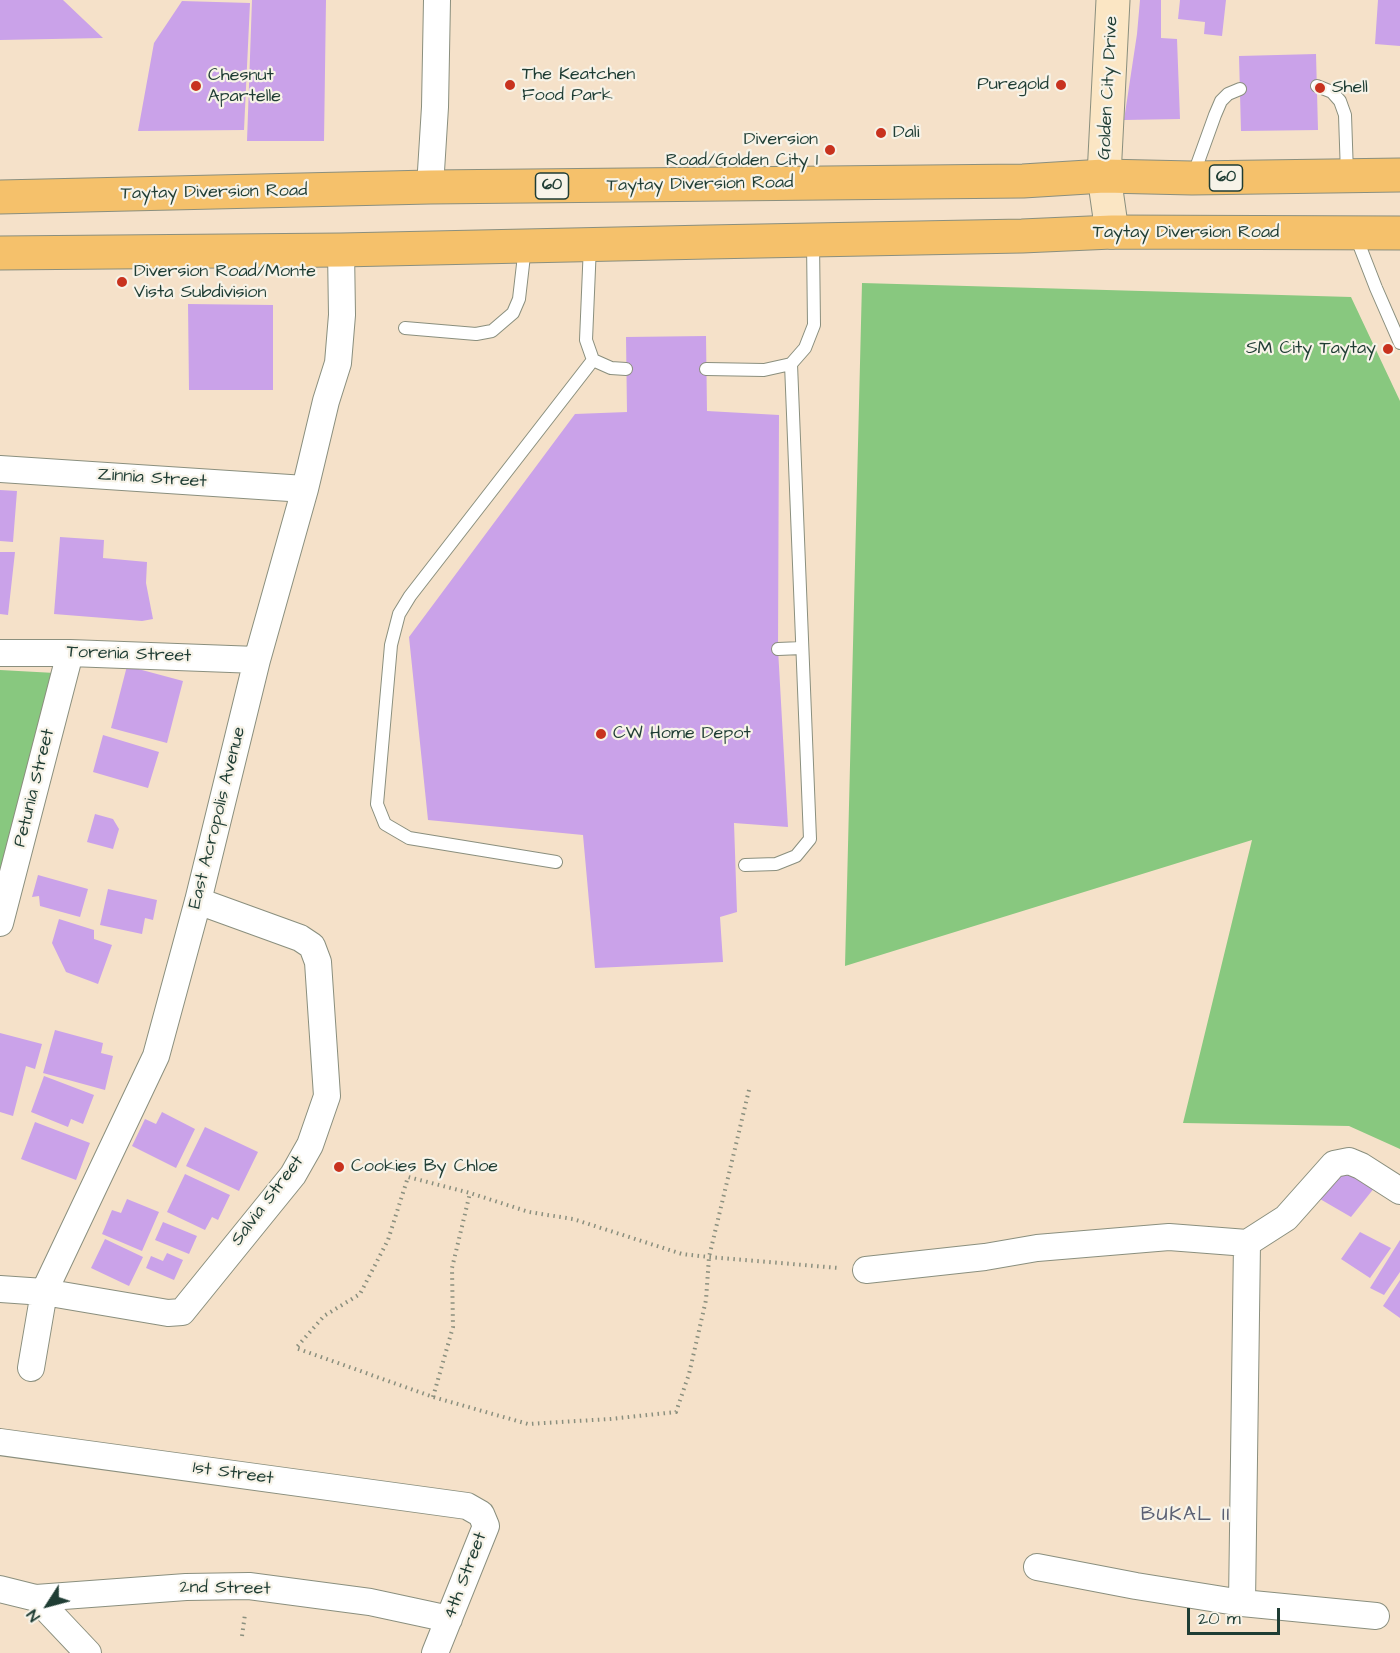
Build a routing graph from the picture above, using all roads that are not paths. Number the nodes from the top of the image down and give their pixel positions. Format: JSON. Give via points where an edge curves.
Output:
{"nodes":[{"id":1,"x":437,"y":0,"type":"edge"},
{"id":2,"x":1113,"y":0,"type":"edge"},
{"id":3,"x":1317,"y":86,"type":"dead end"},
{"id":4,"x":1240,"y":89,"type":"dead end"},
{"id":5,"x":1400,"y":175,"type":"edge"},
{"id":6,"x":1104,"y":176,"type":"junction"},
{"id":7,"x":1347,"y":176,"type":"junction"},
{"id":8,"x":1192,"y":178,"type":"junction"},
{"id":9,"x":430,"y":187,"type":"junction"},
{"id":10,"x":0,"y":197,"type":"edge"},
{"id":11,"x":1112,"y":232,"type":"junction"},
{"id":12,"x":1400,"y":233,"type":"edge"},
{"id":13,"x":1355,"y":234,"type":"junction"},
{"id":14,"x":813,"y":239,"type":"junction"},
{"id":15,"x":590,"y":244,"type":"junction"},
{"id":16,"x":525,"y":246,"type":"junction"},
{"id":17,"x":341,"y":250,"type":"junction"},
{"id":18,"x":0,"y":253,"type":"edge"},
{"id":19,"x":405,"y":328,"type":"dead end"},
{"id":20,"x":1400,"y":344,"type":"edge"},
{"id":21,"x":593,"y":360,"type":"junction"},
{"id":22,"x":791,"y":364,"type":"junction"},
{"id":23,"x":626,"y":369,"type":"dead end"},
{"id":24,"x":706,"y":369,"type":"dead end"},
{"id":25,"x":0,"y":468,"type":"edge"},
{"id":26,"x":305,"y":489,"type":"junction"},
{"id":27,"x":778,"y":648,"type":"dead end"},
{"id":28,"x":802,"y":648,"type":"junction"},
{"id":29,"x":70,"y":652,"type":"junction"},
{"id":30,"x":0,"y":653,"type":"edge"},
{"id":31,"x":257,"y":660,"type":"junction"},
{"id":32,"x":556,"y":862,"type":"dead end"},
{"id":33,"x":744,"y":865,"type":"dead end"},
{"id":34,"x":198,"y":901,"type":"junction"},
{"id":35,"x":0,"y":923,"type":"edge"},
{"id":36,"x":1400,"y":1191,"type":"edge"},
{"id":37,"x":1247,"y":1242,"type":"junction"},
{"id":38,"x":866,"y":1270,"type":"road end"},
{"id":39,"x":0,"y":1289,"type":"edge"},
{"id":40,"x":44,"y":1292,"type":"junction"},
{"id":41,"x":31,"y":1368,"type":"dead end"},
{"id":42,"x":0,"y":1443,"type":"edge"},
{"id":43,"x":467,"y":1506,"type":"joint"},
{"id":44,"x":1037,"y":1567,"type":"dead end"},
{"id":45,"x":0,"y":1589,"type":"edge"},
{"id":46,"x":36,"y":1598,"type":"junction"},
{"id":47,"x":1242,"y":1603,"type":"junction"},
{"id":48,"x":1376,"y":1616,"type":"dead end"},
{"id":49,"x":449,"y":1619,"type":"junction"},
{"id":50,"x":88,"y":1653,"type":"edge"},
{"id":51,"x":435,"y":1653,"type":"edge"}],
"edges":[{"from":1,"to":9,"type":"street"},
{"from":2,"to":6,"type":"street","name":"Golden City Drive"},
{"from":3,"to":7,"type":"lane","via":[[1332,92],[1340,101]]},
{"from":4,"to":8,"type":"lane","via":[[1221,101]]},
{"from":5,"to":7,"type":"main road","name":"Taytay Diversion Road","number":"60"},
{"from":6,"to":8,"type":"main road","name":"Taytay Diversion Road","number":"60"},
{"from":6,"to":9,"type":"main road","name":"Taytay Diversion Road","number":"60","via":[[1023,181]]},
{"from":6,"to":11,"type":"street","name":"Golden City Drive"},
{"from":7,"to":8,"type":"main road","name":"Taytay Diversion Road","number":"60"},
{"from":9,"to":10,"type":"main road","name":"Taytay Diversion Road","number":"60"},
{"from":11,"to":13,"type":"main road","name":"Taytay Diversion Road"},
{"from":11,"to":14,"type":"main road","name":"Taytay Diversion Road"},
{"from":12,"to":13,"type":"main road","name":"Taytay Diversion Road"},
{"from":13,"to":20,"type":"lane"},
{"from":14,"to":15,"type":"main road","name":"Taytay Diversion Road"},
{"from":14,"to":22,"type":"lane","via":[[814,325],[805,348]]},
{"from":15,"to":16,"type":"main road","name":"Taytay Diversion Road"},
{"from":15,"to":21,"type":"lane","via":[[586,340]]},
{"from":16,"to":17,"type":"main road","name":"Taytay Diversion Road"},
{"from":16,"to":19,"type":"lane","via":[[519,299],[513,313],[492,331],[476,334]]},
{"from":17,"to":18,"type":"main road","name":"Taytay Diversion Road"},
{"from":17,"to":26,"type":"street","name":"East Acropolis Avenue","via":[[338,363]]},
{"from":21,"to":23,"type":"lane"},
{"from":21,"to":32,"type":"lane","via":[[399,614],[391,645],[377,804],[385,824],[409,838]]},
{"from":22,"to":24,"type":"lane","via":[[764,370]]},
{"from":22,"to":28,"type":"lane"},
{"from":25,"to":26,"type":"street","name":"Zinnia Street"},
{"from":26,"to":31,"type":"street","name":"East Acropolis Avenue"},
{"from":27,"to":28,"type":"lane"},
{"from":28,"to":33,"type":"lane","via":[[810,838],[796,856],[776,864]]},
{"from":29,"to":30,"type":"street","name":"Torenia Street"},
{"from":29,"to":31,"type":"street","name":"Torenia Street"},
{"from":29,"to":35,"type":"street","name":"Petunia Street"},
{"from":31,"to":34,"type":"street","name":"East Acropolis Avenue"},
{"from":34,"to":40,"type":"street","name":"East Acropolis Avenue","via":[[156,1056]]},
{"from":34,"to":40,"type":"street","name":"Salvia Street","via":[[300,938],[312,946],[318,962],[327,1096],[310,1145],[293,1175],[182,1312]]},
{"from":36,"to":37,"type":"street","via":[[1355,1163],[1334,1164],[1286,1218]]},
{"from":37,"to":38,"type":"street","via":[[1169,1237],[1037,1248]]},
{"from":37,"to":47,"type":"street"},
{"from":39,"to":40,"type":"street","name":"Salvia Street"},
{"from":40,"to":41,"type":"street","name":"East Acropolis Avenue"},
{"from":42,"to":43,"type":"street","name":"1st Street"},
{"from":43,"to":49,"type":"street","name":"4th Street","via":[[481,1514],[486,1526]]},
{"from":44,"to":47,"type":"street"},
{"from":45,"to":46,"type":"street","name":"2nd Street"},
{"from":46,"to":49,"type":"street","name":"2nd Street","via":[[249,1586],[370,1602]]},
{"from":46,"to":50,"type":"street"},
{"from":47,"to":48,"type":"street"},
{"from":49,"to":51,"type":"street","name":"4th Street"}]}
